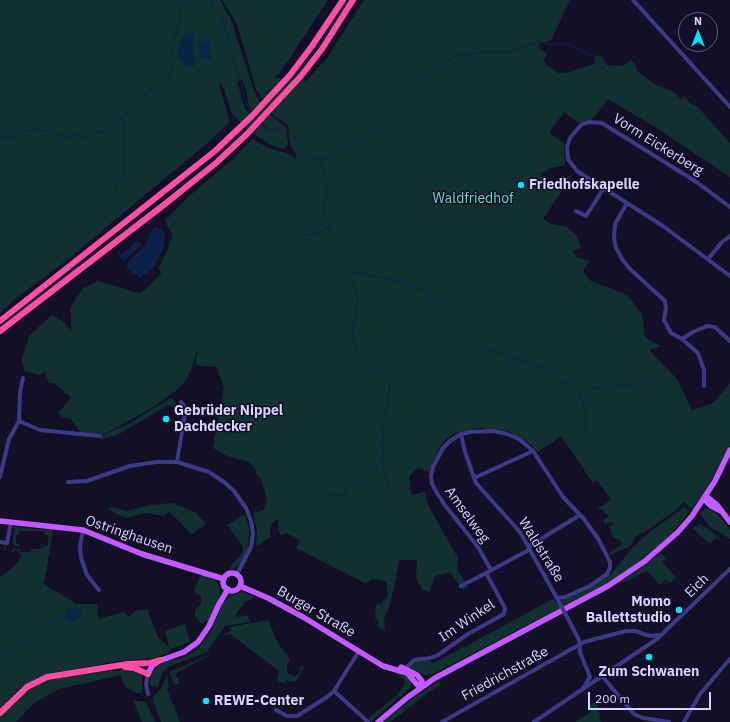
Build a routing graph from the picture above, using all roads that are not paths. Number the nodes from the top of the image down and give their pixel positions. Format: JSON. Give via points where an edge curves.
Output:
{"nodes":[{"id":1,"x":343,"y":0,"type":"edge"},
{"id":2,"x":354,"y":0,"type":"edge"},
{"id":3,"x":632,"y":0,"type":"edge"},
{"id":4,"x":730,"y":107,"type":"edge"},
{"id":5,"x":604,"y":188,"type":"junction"},
{"id":6,"x":627,"y":203,"type":"junction"},
{"id":7,"x":730,"y":207,"type":"edge"},
{"id":8,"x":576,"y":211,"type":"dead end"},
{"id":9,"x":730,"y":236,"type":"edge"},
{"id":10,"x":708,"y":259,"type":"junction"},
{"id":11,"x":730,"y":276,"type":"edge"},
{"id":12,"x":0,"y":321,"type":"edge"},
{"id":13,"x":0,"y":331,"type":"edge"},
{"id":14,"x":682,"y":339,"type":"junction"},
{"id":15,"x":730,"y":341,"type":"edge"},
{"id":16,"x":23,"y":378,"type":"dead end"},
{"id":17,"x":704,"y":386,"type":"dead end"},
{"id":18,"x":181,"y":402,"type":"dead end"},
{"id":19,"x":19,"y":421,"type":"junction"},
{"id":20,"x":461,"y":434,"type":"junction"},
{"id":21,"x":100,"y":436,"type":"dead end"},
{"id":22,"x":730,"y":450,"type":"edge"},
{"id":23,"x":533,"y":451,"type":"junction"},
{"id":24,"x":177,"y":462,"type":"junction"},
{"id":25,"x":0,"y":477,"type":"edge"},
{"id":26,"x":474,"y":478,"type":"junction"},
{"id":27,"x":68,"y":482,"type":"dead end"},
{"id":28,"x":705,"y":497,"type":"junction"},
{"id":29,"x":711,"y":506,"type":"junction"},
{"id":30,"x":721,"y":511,"type":"junction"},
{"id":31,"x":695,"y":512,"type":"junction"},
{"id":32,"x":580,"y":515,"type":"junction"},
{"id":33,"x":0,"y":521,"type":"edge"},
{"id":34,"x":11,"y":522,"type":"junction"},
{"id":35,"x":730,"y":522,"type":"edge"},
{"id":36,"x":83,"y":530,"type":"junction"},
{"id":37,"x":0,"y":542,"type":"edge"},
{"id":38,"x":529,"y":548,"type":"junction"},
{"id":39,"x":730,"y":569,"type":"edge"},
{"id":40,"x":489,"y":572,"type":"junction"},
{"id":41,"x":237,"y":574,"type":"junction"},
{"id":42,"x":224,"y":579,"type":"junction"},
{"id":43,"x":240,"y":586,"type":"junction"},
{"id":44,"x":461,"y":586,"type":"dead end"},
{"id":45,"x":228,"y":589,"type":"junction"},
{"id":46,"x":99,"y":590,"type":"dead end"},
{"id":47,"x":558,"y":600,"type":"junction"},
{"id":48,"x":662,"y":634,"type":"junction"},
{"id":49,"x":650,"y":636,"type":"junction"},
{"id":50,"x":652,"y":643,"type":"junction"},
{"id":51,"x":580,"y":646,"type":"junction"},
{"id":52,"x":359,"y":651,"type":"junction"},
{"id":53,"x":730,"y":659,"type":"edge"},
{"id":54,"x":161,"y":660,"type":"junction"},
{"id":55,"x":139,"y":664,"type":"junction"},
{"id":56,"x":113,"y":666,"type":"junction"},
{"id":57,"x":404,"y":670,"type":"junction"},
{"id":58,"x":149,"y":673,"type":"junction"},
{"id":59,"x":417,"y":675,"type":"junction"},
{"id":60,"x":602,"y":676,"type":"junction"},
{"id":61,"x":590,"y":677,"type":"junction"},
{"id":62,"x":435,"y":678,"type":"junction"},
{"id":63,"x":596,"y":680,"type":"junction"},
{"id":64,"x":420,"y":688,"type":"junction"},
{"id":65,"x":334,"y":691,"type":"junction"},
{"id":66,"x":581,"y":691,"type":"junction"},
{"id":67,"x":148,"y":694,"type":"dead end"},
{"id":68,"x":276,"y":710,"type":"dead end"},
{"id":69,"x":0,"y":713,"type":"edge"},
{"id":70,"x":367,"y":721,"type":"edge"},
{"id":71,"x":447,"y":721,"type":"edge"},
{"id":72,"x":378,"y":722,"type":"edge"},
{"id":73,"x":442,"y":722,"type":"edge"},
{"id":74,"x":534,"y":722,"type":"edge"},
{"id":75,"x":669,"y":722,"type":"edge"},
{"id":76,"x":684,"y":722,"type":"edge"}],
"edges":[{"from":1,"to":12,"type":"highway","via":[[290,75],[215,151]]},
{"from":2,"to":13,"type":"highway","via":[[301,76],[216,163]]},
{"from":3,"to":4,"type":"street"},
{"from":5,"to":6,"type":"street","name":"Vorm Eickerberg"},
{"from":5,"to":7,"type":"street","name":"Vorm Eickerberg","via":[[577,171],[568,159],[567,147],[570,138],[576,128],[589,122],[607,125],[695,181]]},
{"from":5,"to":8,"type":"street","via":[[586,216]]},
{"from":6,"to":10,"type":"street","name":"Vorm Eickerberg"},
{"from":6,"to":14,"type":"street","via":[[615,224],[616,248],[629,268],[665,301],[666,326],[671,333]]},
{"from":9,"to":10,"type":"street"},
{"from":10,"to":11,"type":"street","name":"Vorm Eickerberg"},
{"from":14,"to":15,"type":"street","via":[[708,326],[715,327]]},
{"from":14,"to":17,"type":"street","via":[[698,353],[704,370]]},
{"from":16,"to":19,"type":"street"},
{"from":18,"to":24,"type":"street","via":[[185,413]]},
{"from":19,"to":21,"type":"street","via":[[40,430]]},
{"from":19,"to":25,"type":"street","via":[[9,439]]},
{"from":20,"to":23,"type":"street","name":"Amselweg","via":[[482,431],[507,434]]},
{"from":20,"to":26,"type":"street","name":"Amselweg"},
{"from":20,"to":40,"type":"street","name":"Amselweg","via":[[443,448],[437,457],[431,476],[432,484],[444,504],[478,547]]},
{"from":22,"to":28,"type":"main road"},
{"from":23,"to":26,"type":"street"},
{"from":23,"to":32,"type":"street","name":"Amselweg","via":[[563,497]]},
{"from":24,"to":27,"type":"street","via":[[140,464],[87,481]]},
{"from":24,"to":41,"type":"street","via":[[197,467],[218,478],[234,491],[246,508],[252,523],[253,537],[248,554]]},
{"from":26,"to":38,"type":"street","name":"Waldstraße","via":[[520,532]]},
{"from":28,"to":29,"type":"main road"},
{"from":28,"to":30,"type":"main road"},
{"from":28,"to":31,"type":"main road"},
{"from":29,"to":30,"type":"main road"},
{"from":29,"to":31,"type":"main road"},
{"from":30,"to":35,"type":"main road"},
{"from":31,"to":62,"type":"main road","via":[[662,548],[620,579]]},
{"from":32,"to":38,"type":"street"},
{"from":32,"to":47,"type":"street","name":"Amselweg","via":[[605,549],[610,568],[605,576],[590,586]]},
{"from":33,"to":34,"type":"main road","name":"Ostringhausen"},
{"from":34,"to":36,"type":"main road","name":"Ostringhausen"},
{"from":34,"to":37,"type":"street","via":[[6,543]]},
{"from":36,"to":42,"type":"main road","name":"Ostringhausen","via":[[142,554]]},
{"from":36,"to":46,"type":"street","via":[[80,558],[86,575]]},
{"from":38,"to":40,"type":"street"},
{"from":38,"to":47,"type":"street","name":"Waldstraße"},
{"from":39,"to":48,"type":"street","name":"Eich"},
{"from":40,"to":44,"type":"street"},
{"from":40,"to":57,"type":"street","name":"Im Winkel","via":[[505,608],[504,614],[463,636],[438,655],[414,660]]},
{"from":41,"to":42,"type":"main road","via":[[231,573]]},
{"from":41,"to":43,"type":"main road","via":[[241,579]]},
{"from":42,"to":45,"type":"main road"},
{"from":43,"to":45,"type":"main road","via":[[236,590]]},
{"from":43,"to":52,"type":"main road","name":"Burger Straße","via":[[278,603]]},
{"from":45,"to":54,"type":"main road","via":[[198,642],[184,652]]},
{"from":47,"to":51,"type":"street","name":"Waldstraße","bridge":true},
{"from":48,"to":49,"type":"street"},
{"from":48,"to":50,"type":"street","name":"Eich"},
{"from":49,"to":50,"type":"street"},
{"from":49,"to":51,"type":"street","name":"Friedrichstraße","via":[[626,631],[595,638]]},
{"from":50,"to":60,"type":"street","name":"Eich"},
{"from":51,"to":61,"type":"street","name":"Waldstraße"},
{"from":51,"to":71,"type":"street","name":"Friedrichstraße"},
{"from":52,"to":57,"type":"main road","name":"Burger Straße","via":[[377,662]]},
{"from":52,"to":65,"type":"street"},
{"from":53,"to":76,"type":"street","via":[[698,697]]},
{"from":54,"to":55,"type":"highway"},
{"from":54,"to":58,"type":"main road","via":[[154,664]]},
{"from":55,"to":56,"type":"highway"},
{"from":55,"to":58,"type":"highway","via":[[145,666]]},
{"from":56,"to":58,"type":"highway","via":[[134,668]]},
{"from":56,"to":69,"type":"highway","via":[[58,674],[38,680],[19,693]]},
{"from":57,"to":59,"type":"main road","name":"Burger Straße"},
{"from":57,"to":64,"type":"main road","name":"Burger Straße"},
{"from":58,"to":67,"type":"street","via":[[146,684]]},
{"from":59,"to":62,"type":"main road"},
{"from":59,"to":64,"type":"main road","via":[[422,681]]},
{"from":60,"to":63,"type":"street","name":"Eich"},
{"from":60,"to":75,"type":"street","via":[[634,714]]},
{"from":61,"to":63,"type":"street"},
{"from":61,"to":66,"type":"street"},
{"from":62,"to":64,"type":"main road"},
{"from":63,"to":66,"type":"street","name":"Eich"},
{"from":64,"to":72,"type":"main road"},
{"from":65,"to":68,"type":"street","via":[[295,716],[287,716]]},
{"from":65,"to":70,"type":"street"},
{"from":66,"to":74,"type":"street","name":"Eich"},
{"from":71,"to":73,"type":"street","name":"Friedrichstraße"}]}
